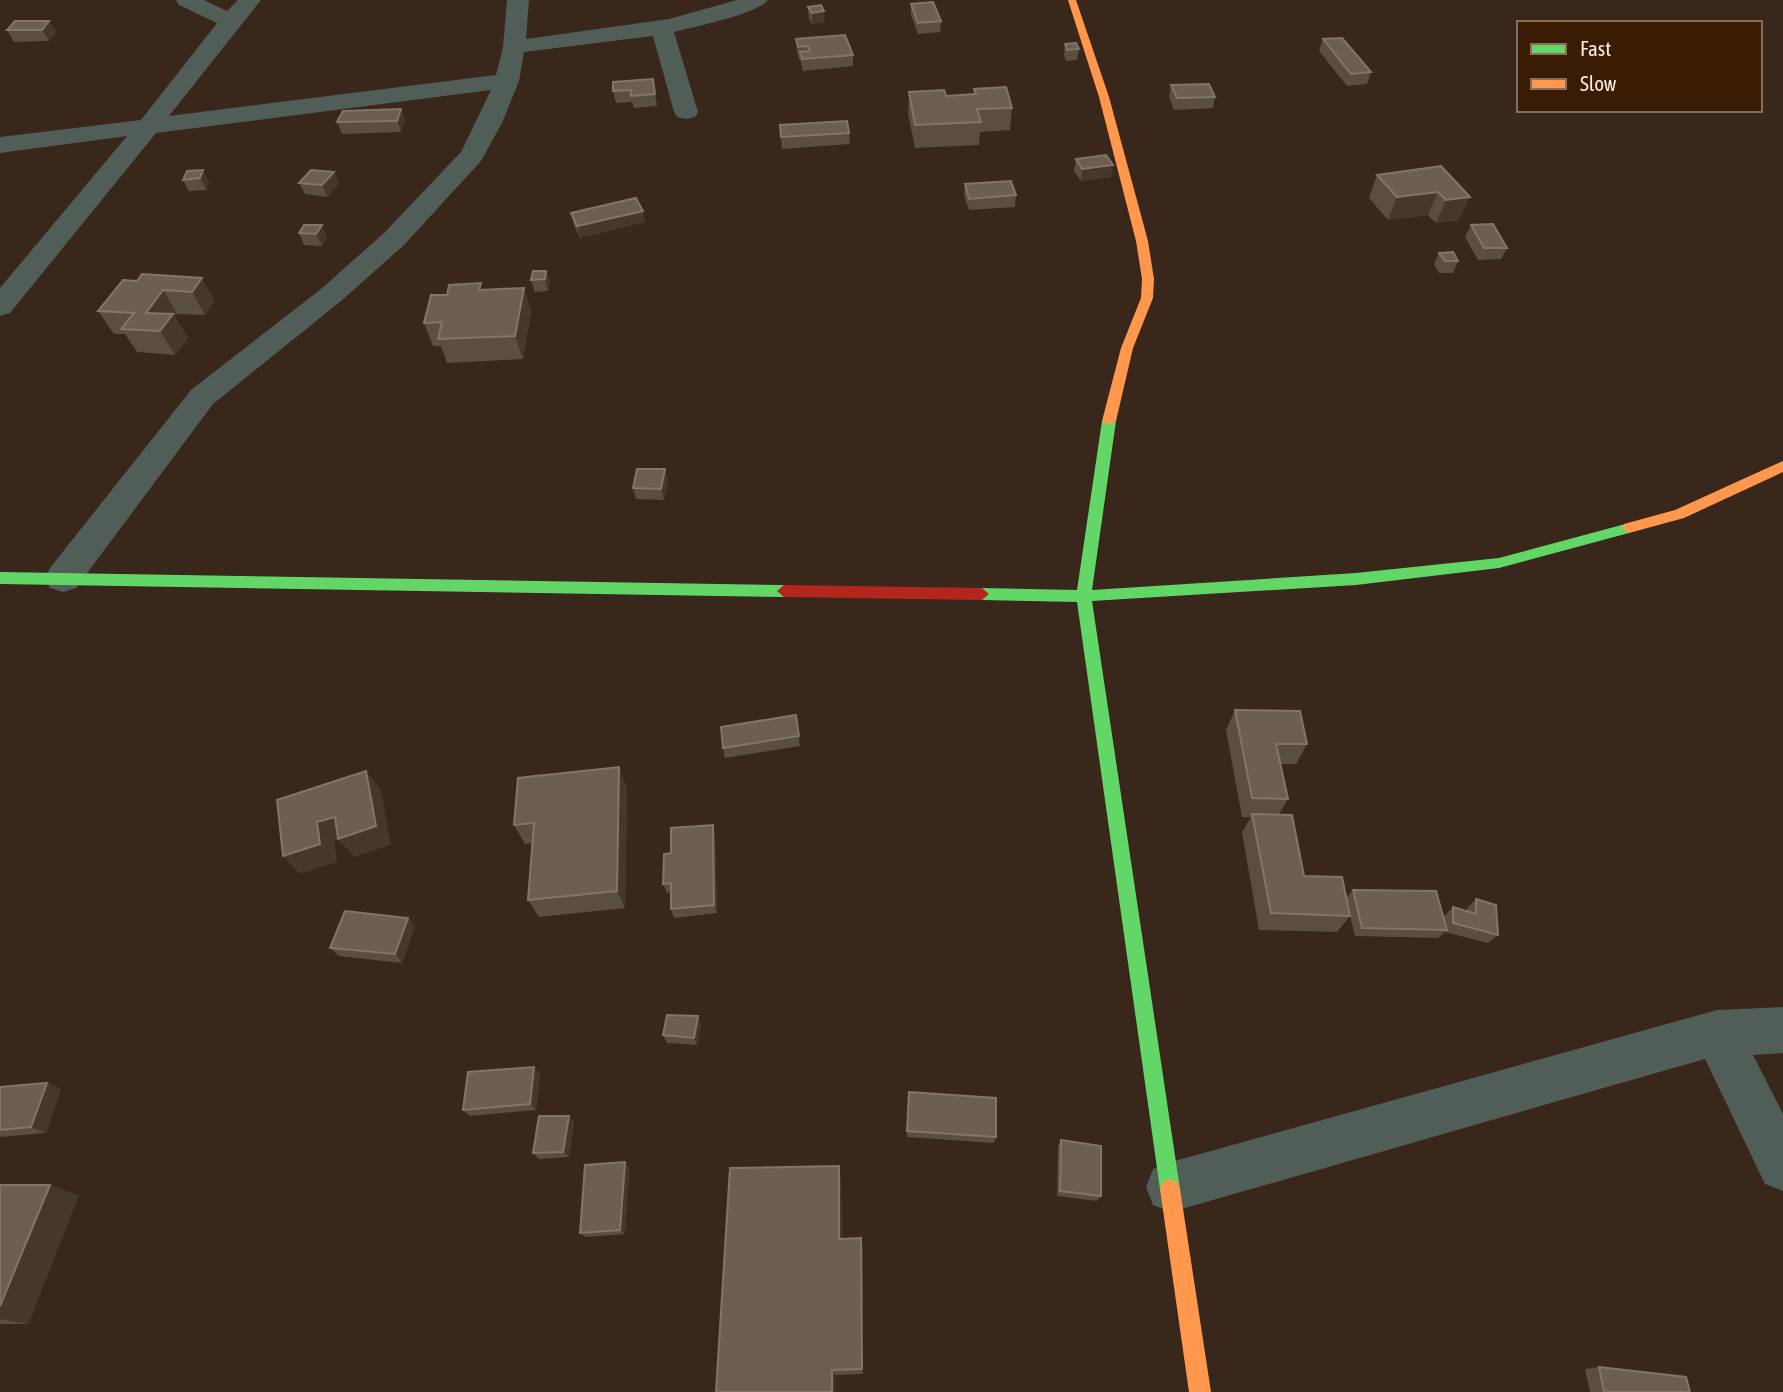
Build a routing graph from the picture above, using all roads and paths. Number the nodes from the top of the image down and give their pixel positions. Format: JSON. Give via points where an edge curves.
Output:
{"nodes":[{"id":1,"x":187,"y":0,"type":"edge"},
{"id":2,"x":250,"y":0,"type":"edge"},
{"id":3,"x":518,"y":0,"type":"edge"},
{"id":4,"x":757,"y":0,"type":"edge"},
{"id":5,"x":1072,"y":0,"type":"edge"},
{"id":6,"x":230,"y":21,"type":"junction"},
{"id":7,"x":661,"y":26,"type":"junction"},
{"id":8,"x":514,"y":47,"type":"junction"},
{"id":9,"x":507,"y":81,"type":"junction"},
{"id":10,"x":686,"y":112,"type":"dead end"},
{"id":11,"x":148,"y":127,"type":"junction"},
{"id":12,"x":0,"y":145,"type":"edge"},
{"id":13,"x":0,"y":306,"type":"edge"},
{"id":14,"x":1783,"y":466,"type":"edge"},
{"id":15,"x":0,"y":578,"type":"edge"},
{"id":16,"x":63,"y":578,"type":"junction"},
{"id":17,"x":1084,"y":596,"type":"junction"},
{"id":18,"x":1783,"y":1030,"type":"edge"},
{"id":19,"x":1717,"y":1033,"type":"junction"},
{"id":20,"x":1783,"y":1166,"type":"edge"},
{"id":21,"x":1171,"y":1187,"type":"junction"},
{"id":22,"x":1200,"y":1392,"type":"edge"}],
"edges":[{"from":1,"to":6,"type":"street"},
{"from":2,"to":6,"type":"street"},
{"from":3,"to":8,"type":"street"},
{"from":4,"to":7,"type":"street"},
{"from":5,"to":17,"type":"street","via":[[1104,97],[1148,279],[1147,298],[1126,348],[1111,410]]},
{"from":6,"to":11,"type":"street"},
{"from":7,"to":8,"type":"street"},
{"from":7,"to":10,"type":"street"},
{"from":8,"to":9,"type":"street"},
{"from":9,"to":11,"type":"street"},
{"from":9,"to":16,"type":"street","via":[[472,156],[446,186],[331,295],[202,397]]},
{"from":11,"to":12,"type":"street"},
{"from":11,"to":13,"type":"street"},
{"from":14,"to":17,"type":"street","via":[[1679,514],[1499,563],[1356,579]]},
{"from":15,"to":16,"type":"street"},
{"from":16,"to":17,"type":"street"},
{"from":17,"to":21,"type":"street"},
{"from":18,"to":19,"type":"street"},
{"from":19,"to":20,"type":"street"},
{"from":19,"to":21,"type":"street"},
{"from":21,"to":22,"type":"street"}]}
